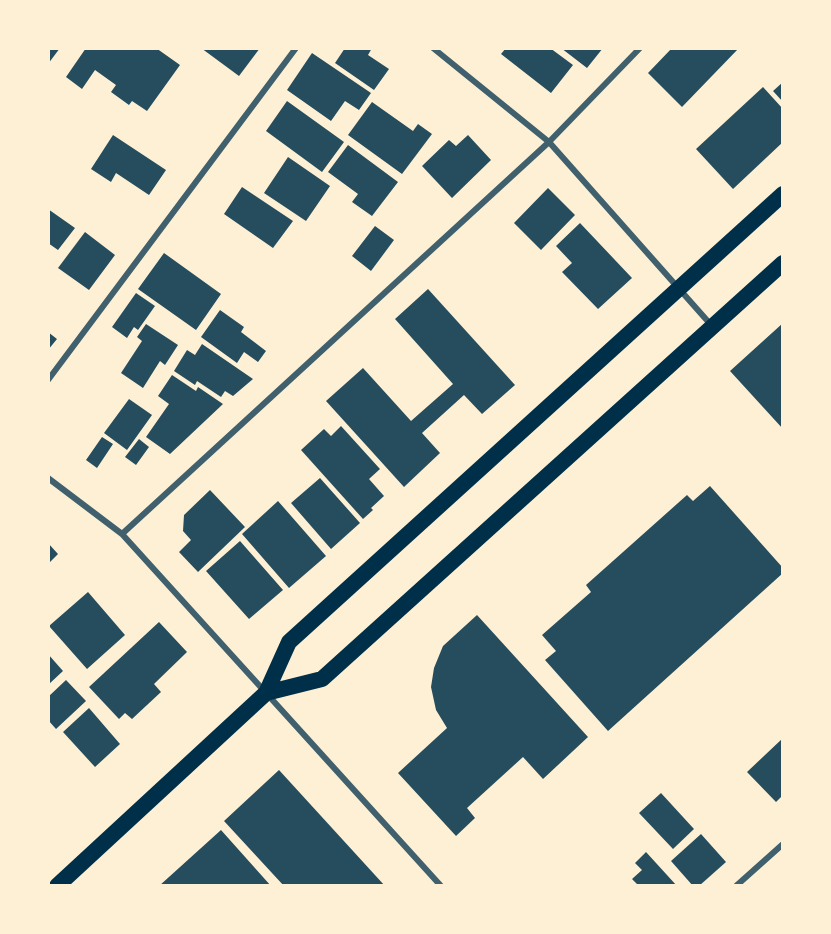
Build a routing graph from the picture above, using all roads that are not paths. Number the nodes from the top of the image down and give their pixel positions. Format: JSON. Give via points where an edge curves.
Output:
{"nodes":[{"id":1,"x":296,"y":48,"type":"edge"},
{"id":2,"x":433,"y":48,"type":"edge"},
{"id":3,"x":640,"y":48,"type":"edge"},
{"id":4,"x":549,"y":142,"type":"junction"},
{"id":5,"x":783,"y":194,"type":"edge"},
{"id":6,"x":783,"y":263,"type":"edge"},
{"id":7,"x":680,"y":287,"type":"junction"},
{"id":8,"x":712,"y":327,"type":"junction"},
{"id":9,"x":48,"y":380,"type":"edge"},
{"id":10,"x":48,"y":478,"type":"edge"},
{"id":11,"x":122,"y":534,"type":"junction"},
{"id":12,"x":266,"y":693,"type":"junction"},
{"id":13,"x":783,"y":844,"type":"edge"},
{"id":14,"x":57,"y":886,"type":"edge"},
{"id":15,"x":440,"y":886,"type":"edge"},
{"id":16,"x":736,"y":886,"type":"edge"}],
"edges":[{"from":1,"to":9,"type":"street"},
{"from":2,"to":4,"type":"street"},
{"from":3,"to":4,"type":"street"},
{"from":4,"to":7,"type":"street"},
{"from":4,"to":11,"type":"street"},
{"from":5,"to":7,"type":"highway"},
{"from":6,"to":8,"type":"highway"},
{"from":7,"to":8,"type":"street"},
{"from":7,"to":12,"type":"highway","via":[[289,642]]},
{"from":8,"to":12,"type":"highway","via":[[322,679]]},
{"from":10,"to":11,"type":"street"},
{"from":11,"to":12,"type":"street"},
{"from":12,"to":14,"type":"highway"},
{"from":12,"to":15,"type":"street"},
{"from":13,"to":16,"type":"street"}]}
